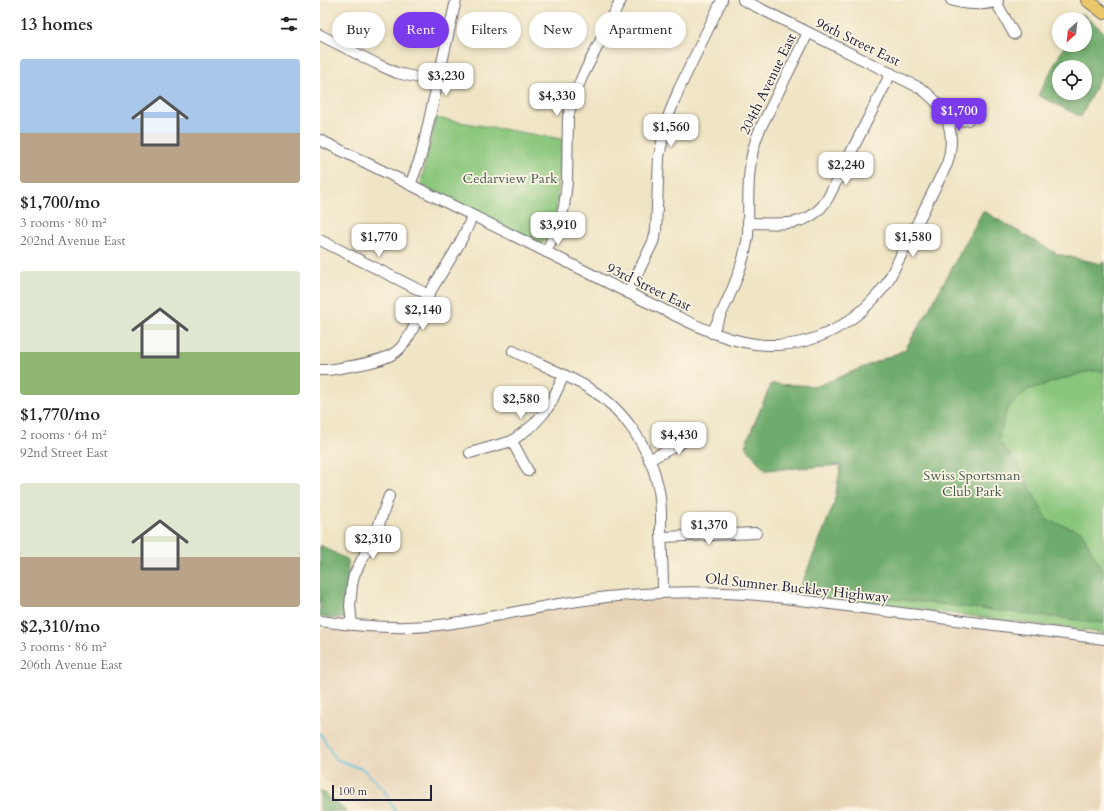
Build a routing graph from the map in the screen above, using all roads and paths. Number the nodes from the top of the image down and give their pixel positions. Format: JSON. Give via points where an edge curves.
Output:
{"nodes":[{"id":1,"x":456,"y":0,"type":"edge"},
{"id":2,"x":621,"y":0,"type":"edge"},
{"id":3,"x":722,"y":0,"type":"edge"},
{"id":4,"x":743,"y":0,"type":"edge"},
{"id":5,"x":951,"y":0,"type":"edge"},
{"id":6,"x":1087,"y":0,"type":"edge"},
{"id":7,"x":997,"y":1,"type":"edge"},
{"id":8,"x":1104,"y":12,"type":"edge"},
{"id":9,"x":808,"y":33,"type":"junction"},
{"id":10,"x":1014,"y":34,"type":"dead end"},
{"id":11,"x":320,"y":35,"type":"edge"},
{"id":12,"x":891,"y":73,"type":"junction"},
{"id":13,"x":438,"y":82,"type":"junction"},
{"id":14,"x":968,"y":120,"type":"dead end"},
{"id":15,"x":948,"y":122,"type":"junction"},
{"id":16,"x":320,"y":140,"type":"edge"},
{"id":17,"x":410,"y":184,"type":"junction"},
{"id":18,"x":472,"y":216,"type":"junction"},
{"id":19,"x":748,"y":223,"type":"junction"},
{"id":20,"x":320,"y":240,"type":"edge"},
{"id":21,"x":546,"y":252,"type":"junction"},
{"id":22,"x":628,"y":293,"type":"junction"},
{"id":23,"x":429,"y":295,"type":"junction"},
{"id":24,"x":712,"y":333,"type":"junction"},
{"id":25,"x":801,"y":342,"type":"joint"},
{"id":26,"x":513,"y":352,"type":"dead end"},
{"id":27,"x":320,"y":370,"type":"edge"},
{"id":28,"x":564,"y":375,"type":"junction"},
{"id":29,"x":698,"y":434,"type":"dead end"},
{"id":30,"x":512,"y":441,"type":"junction"},
{"id":31,"x":470,"y":453,"type":"dead end"},
{"id":32,"x":649,"y":460,"type":"junction"},
{"id":33,"x":528,"y":471,"type":"dead end"},
{"id":34,"x":388,"y":496,"type":"dead end"},
{"id":35,"x":756,"y":533,"type":"dead end"},
{"id":36,"x":662,"y":538,"type":"junction"},
{"id":37,"x":664,"y":592,"type":"junction"},
{"id":38,"x":320,"y":622,"type":"edge"},
{"id":39,"x":352,"y":625,"type":"junction"},
{"id":40,"x":1104,"y":639,"type":"edge"}],
"edges":[{"from":1,"to":13,"type":"street"},
{"from":2,"to":21,"type":"street","via":[[574,96],[568,117],[564,207]]},
{"from":3,"to":22,"type":"street","via":[[668,116],[659,158],[656,231]]},
{"from":4,"to":9,"type":"street","name":"96th Street East"},
{"from":5,"to":7,"type":"street","via":[[979,4]]},
{"from":6,"to":8,"type":"main road"},
{"from":7,"to":10,"type":"street"},
{"from":9,"to":12,"type":"street","name":"96th Street East"},
{"from":9,"to":19,"type":"street","name":"204th Avenue East","via":[[754,146],[750,168]]},
{"from":11,"to":13,"type":"street","via":[[397,72]]},
{"from":12,"to":15,"type":"street","name":"96th Street East","via":[[928,94],[942,108]]},
{"from":12,"to":19,"type":"street","via":[[819,211],[799,222]]},
{"from":13,"to":17,"type":"street","via":[[421,156]]},
{"from":14,"to":15,"type":"street"},
{"from":15,"to":25,"type":"street","name":"96th Street East","via":[[951,148],[947,164],[887,284],[865,309],[848,322],[828,333]]},
{"from":16,"to":17,"type":"street","name":"93rd Street East"},
{"from":17,"to":18,"type":"street","name":"93rd Street East"},
{"from":18,"to":21,"type":"street","name":"93rd Street East"},
{"from":18,"to":23,"type":"street","via":[[458,246]]},
{"from":19,"to":24,"type":"street","name":"204th Avenue East","via":[[747,246],[728,299]]},
{"from":20,"to":23,"type":"street"},
{"from":21,"to":22,"type":"street","name":"93rd Street East"},
{"from":22,"to":24,"type":"street","name":"93rd Street East"},
{"from":23,"to":27,"type":"street","via":[[408,338],[393,354],[376,360]]},
{"from":24,"to":25,"type":"street","name":"93rd Street East","via":[[743,343],[785,345]]},
{"from":26,"to":28,"type":"street"},
{"from":28,"to":30,"type":"street","via":[[544,413]]},
{"from":28,"to":32,"type":"street","via":[[592,389],[616,410],[634,431]]},
{"from":29,"to":32,"type":"street"},
{"from":30,"to":31,"type":"street"},
{"from":30,"to":33,"type":"street"},
{"from":32,"to":36,"type":"street","via":[[658,486]]},
{"from":34,"to":39,"type":"street","via":[[376,530],[354,575],[350,606]]},
{"from":35,"to":36,"type":"street"},
{"from":36,"to":37,"type":"street"},
{"from":37,"to":39,"type":"street","name":"Old Sumner Buckley Highway","via":[[584,600],[428,626]]},
{"from":37,"to":40,"type":"street","name":"Old Sumner Buckley Highway","via":[[722,592],[769,596]]},
{"from":38,"to":39,"type":"street","name":"Old Sumner Buckley Highway"}]}
